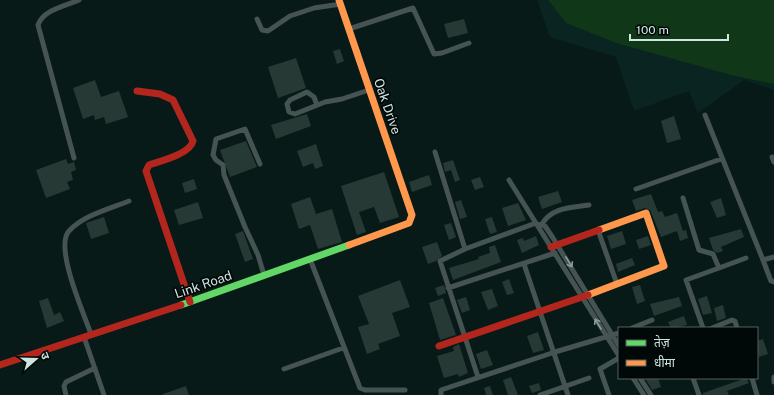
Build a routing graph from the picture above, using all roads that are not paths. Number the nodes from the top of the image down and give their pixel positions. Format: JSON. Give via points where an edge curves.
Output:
{"nodes":[{"id":1,"x":79,"y":0,"type":"edge"},
{"id":2,"x":340,"y":2,"type":"edge"},
{"id":3,"x":258,"y":19,"type":"dead end"},
{"id":4,"x":349,"y":29,"type":"junction"},
{"id":5,"x":470,"y":43,"type":"dead end"},
{"id":6,"x":369,"y":90,"type":"junction"},
{"id":7,"x":137,"y":91,"type":"dead end"},
{"id":8,"x":317,"y":105,"type":"junction"},
{"id":9,"x":705,"y":115,"type":"dead end"},
{"id":10,"x":435,"y":152,"type":"dead end"},
{"id":11,"x":74,"y":158,"type":"dead end"},
{"id":12,"x":721,"y":159,"type":"junction"},
{"id":13,"x":260,"y":164,"type":"dead end"},
{"id":14,"x":509,"y":180,"type":"dead end"},
{"id":15,"x":636,"y":190,"type":"dead end"},
{"id":16,"x":683,"y":198,"type":"dead end"},
{"id":17,"x":129,"y":201,"type":"dead end"},
{"id":18,"x":589,"y":205,"type":"dead end"},
{"id":19,"x":412,"y":220,"type":"joint"},
{"id":20,"x":539,"y":223,"type":"junction"},
{"id":21,"x":598,"y":230,"type":"junction"},
{"id":22,"x":554,"y":248,"type":"junction"},
{"id":23,"x":465,"y":249,"type":"junction"},
{"id":24,"x":774,"y":257,"type":"edge"},
{"id":25,"x":746,"y":258,"type":"dead end"},
{"id":26,"x":310,"y":259,"type":"junction"},
{"id":27,"x":763,"y":260,"type":"junction"},
{"id":28,"x":524,"y":264,"type":"junction"},
{"id":29,"x":719,"y":268,"type":"junction"},
{"id":30,"x":264,"y":275,"type":"junction"},
{"id":31,"x":774,"y":282,"type":"edge"},
{"id":32,"x":617,"y":284,"type":"junction"},
{"id":33,"x":448,"y":288,"type":"junction"},
{"id":34,"x":585,"y":296,"type":"junction"},
{"id":35,"x":190,"y":302,"type":"junction"},
{"id":36,"x":541,"y":312,"type":"junction"},
{"id":37,"x":652,"y":320,"type":"dead end"},
{"id":38,"x":634,"y":327,"type":"edge"},
{"id":39,"x":702,"y":327,"type":"edge"},
{"id":40,"x":714,"y":327,"type":"edge"},
{"id":41,"x":737,"y":327,"type":"edge"},
{"id":42,"x":91,"y":334,"type":"junction"},
{"id":43,"x":618,"y":334,"type":"edge"},
{"id":44,"x":613,"y":336,"type":"junction"},
{"id":45,"x":84,"y":337,"type":"junction"},
{"id":46,"x":464,"y":338,"type":"junction"},
{"id":47,"x":606,"y":338,"type":"junction"},
{"id":48,"x":618,"y":344,"type":"edge"},
{"id":49,"x":439,"y":346,"type":"dead end"},
{"id":50,"x":343,"y":348,"type":"junction"},
{"id":51,"x":555,"y":352,"type":"junction"},
{"id":52,"x":618,"y":356,"type":"edge"},
{"id":53,"x":618,"y":358,"type":"edge"},
{"id":54,"x":0,"y":365,"type":"edge"},
{"id":55,"x":95,"y":368,"type":"junction"},
{"id":56,"x":284,"y":369,"type":"dead end"},
{"id":57,"x":478,"y":377,"type":"junction"},
{"id":58,"x":774,"y":377,"type":"edge"},
{"id":59,"x":589,"y":378,"type":"dead end"},
{"id":60,"x":634,"y":379,"type":"edge"},
{"id":61,"x":641,"y":379,"type":"edge"},
{"id":62,"x":694,"y":379,"type":"edge"},
{"id":63,"x":752,"y":379,"type":"edge"},
{"id":64,"x":774,"y":382,"type":"edge"},
{"id":65,"x":565,"y":387,"type":"junction"},
{"id":66,"x":405,"y":390,"type":"dead end"},
{"id":67,"x":66,"y":395,"type":"edge"},
{"id":68,"x":104,"y":395,"type":"edge"},
{"id":69,"x":441,"y":395,"type":"edge"},
{"id":70,"x":540,"y":395,"type":"edge"},
{"id":71,"x":568,"y":395,"type":"edge"},
{"id":72,"x":609,"y":395,"type":"edge"},
{"id":73,"x":644,"y":395,"type":"edge"},
{"id":74,"x":651,"y":395,"type":"edge"},
{"id":75,"x":699,"y":395,"type":"edge"},
{"id":76,"x":757,"y":395,"type":"edge"}],
"edges":[{"from":1,"to":11,"type":"street","via":[[49,12],[40,19],[38,25]]},
{"from":2,"to":3,"type":"street","via":[[290,16],[268,31],[262,30]]},
{"from":2,"to":4,"type":"street","name":"Oak Drive"},
{"from":4,"to":5,"type":"street","via":[[413,8],[434,54]]},
{"from":4,"to":6,"type":"street","name":"Oak Drive"},
{"from":6,"to":8,"type":"street"},
{"from":6,"to":19,"type":"street","name":"Oak Drive"},
{"from":7,"to":35,"type":"street","via":[[160,94],[173,100],[193,141],[192,146],[186,151],[149,165],[146,171]]},
{"from":8,"to":8,"type":"street","via":[[314,97],[307,92],[287,104],[289,112],[293,115]]},
{"from":9,"to":12,"type":"street"},
{"from":10,"to":23,"type":"street"},
{"from":12,"to":15,"type":"street"},
{"from":12,"to":27,"type":"street"},
{"from":13,"to":30,"type":"street","via":[[245,129],[216,139],[213,155],[223,165],[224,175]]},
{"from":14,"to":20,"type":"street"},
{"from":16,"to":29,"type":"street","via":[[699,250],[713,254]]},
{"from":17,"to":42,"type":"street","via":[[91,216],[67,233],[64,246],[66,261]]},
{"from":18,"to":20,"type":"street","via":[[556,211]]},
{"from":19,"to":26,"type":"street","name":"Link Road","via":[[404,226]]},
{"from":20,"to":22,"type":"street"},
{"from":20,"to":23,"type":"street"},
{"from":21,"to":22,"type":"street"},
{"from":21,"to":32,"type":"street"},
{"from":21,"to":32,"type":"street","via":[[646,214],[664,264],[662,268]]},
{"from":22,"to":28,"type":"street"},
{"from":22,"to":34,"type":"street"},
{"from":22,"to":34,"type":"street","one_way":true},
{"from":23,"to":33,"type":"street","via":[[440,261]]},
{"from":24,"to":27,"type":"street"},
{"from":25,"to":29,"type":"street"},
{"from":26,"to":30,"type":"street","name":"Link Road"},
{"from":26,"to":50,"type":"street"},
{"from":27,"to":31,"type":"street","via":[[771,281]]},
{"from":28,"to":33,"type":"street"},
{"from":28,"to":36,"type":"street"},
{"from":29,"to":39,"type":"street","via":[[686,280]]},
{"from":30,"to":35,"type":"street","name":"Link Road"},
{"from":32,"to":34,"type":"street"},
{"from":33,"to":46,"type":"street"},
{"from":34,"to":36,"type":"street"},
{"from":34,"to":44,"type":"street"},
{"from":47,"to":34,"type":"street","one_way":true},
{"from":35,"to":42,"type":"street","name":"Link Road"},
{"from":36,"to":46,"type":"street"},
{"from":36,"to":51,"type":"street"},
{"from":37,"to":38,"type":"street"},
{"from":40,"to":41,"type":"street","via":[[732,320]]},
{"from":42,"to":45,"type":"street","name":"Link Road"},
{"from":43,"to":44,"type":"street"},
{"from":44,"to":47,"type":"street"},
{"from":44,"to":48,"type":"street"},
{"from":45,"to":54,"type":"street","name":"Link Road"},
{"from":45,"to":55,"type":"street"},
{"from":46,"to":49,"type":"street"},
{"from":46,"to":57,"type":"street"},
{"from":47,"to":51,"type":"street"},
{"from":47,"to":52,"type":"street"},
{"from":50,"to":56,"type":"street"},
{"from":50,"to":66,"type":"street","via":[[360,388]]},
{"from":51,"to":57,"type":"street"},
{"from":51,"to":65,"type":"street"},
{"from":53,"to":72,"type":"street","via":[[600,369]]},
{"from":55,"to":67,"type":"street","via":[[66,382]]},
{"from":55,"to":68,"type":"street"},
{"from":57,"to":69,"type":"street","via":[[441,390]]},
{"from":58,"to":64,"type":"street"},
{"from":59,"to":65,"type":"street"},
{"from":60,"to":73,"type":"street"},
{"from":61,"to":74,"type":"street"},
{"from":62,"to":75,"type":"street"},
{"from":63,"to":76,"type":"street"},
{"from":65,"to":70,"type":"street"},
{"from":65,"to":71,"type":"street"}]}
